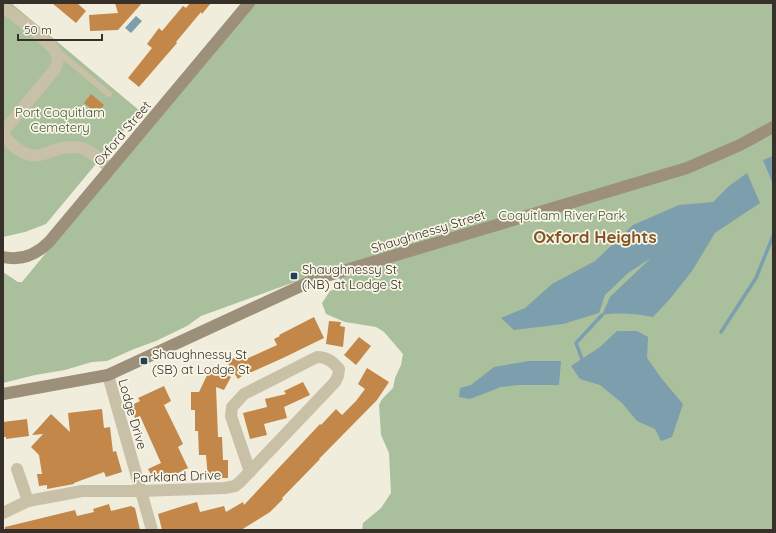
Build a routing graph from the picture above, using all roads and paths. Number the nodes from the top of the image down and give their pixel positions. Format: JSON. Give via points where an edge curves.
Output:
{"nodes":[{"id":1,"x":249,"y":3,"type":"edge"},
{"id":2,"x":3,"y":7,"type":"edge"},
{"id":3,"x":50,"y":45,"type":"junction"},
{"id":4,"x":109,"y":94,"type":"dead end"},
{"id":5,"x":773,"y":127,"type":"edge"},
{"id":6,"x":3,"y":132,"type":"edge"},
{"id":7,"x":3,"y":136,"type":"edge"},
{"id":8,"x":110,"y":168,"type":"junction"},
{"id":9,"x":3,"y":257,"type":"edge"},
{"id":10,"x":108,"y":375,"type":"junction"},
{"id":11,"x":3,"y":394,"type":"edge"},
{"id":12,"x":17,"y":469,"type":"dead end"},
{"id":13,"x":250,"y":472,"type":"junction"},
{"id":14,"x":141,"y":492,"type":"junction"},
{"id":15,"x":28,"y":501,"type":"junction"},
{"id":16,"x":3,"y":513,"type":"edge"},
{"id":17,"x":152,"y":530,"type":"edge"}],
"edges":[{"from":1,"to":8,"type":"street","name":"Oxford Street"},
{"from":2,"to":3,"type":"street"},
{"from":3,"to":4,"type":"lane"},
{"from":3,"to":6,"type":"street","via":[[58,57],[55,69]]},
{"from":5,"to":10,"type":"street","name":"Shaughnessy Street","via":[[740,146],[687,168],[316,279]]},
{"from":7,"to":8,"type":"street","via":[[23,152],[31,155],[42,155],[66,147],[82,148]]},
{"from":8,"to":9,"type":"street","name":"Oxford Street","via":[[43,248],[22,258]]},
{"from":10,"to":11,"type":"street","name":"Shaughnessy Street"},
{"from":10,"to":14,"type":"street","name":"Lodge Drive"},
{"from":12,"to":15,"type":"street"},
{"from":13,"to":13,"type":"street","name":"Parkland Drive","via":[[335,382],[338,369],[330,360],[317,357],[244,394],[232,406],[231,416]]},
{"from":13,"to":14,"type":"street","name":"Parkland Drive","via":[[231,487]]},
{"from":14,"to":15,"type":"street","name":"Parkland Drive","via":[[82,491]]},
{"from":14,"to":17,"type":"street","name":"Lodge Drive"},
{"from":15,"to":16,"type":"street","name":"Parkland Drive"}]}
